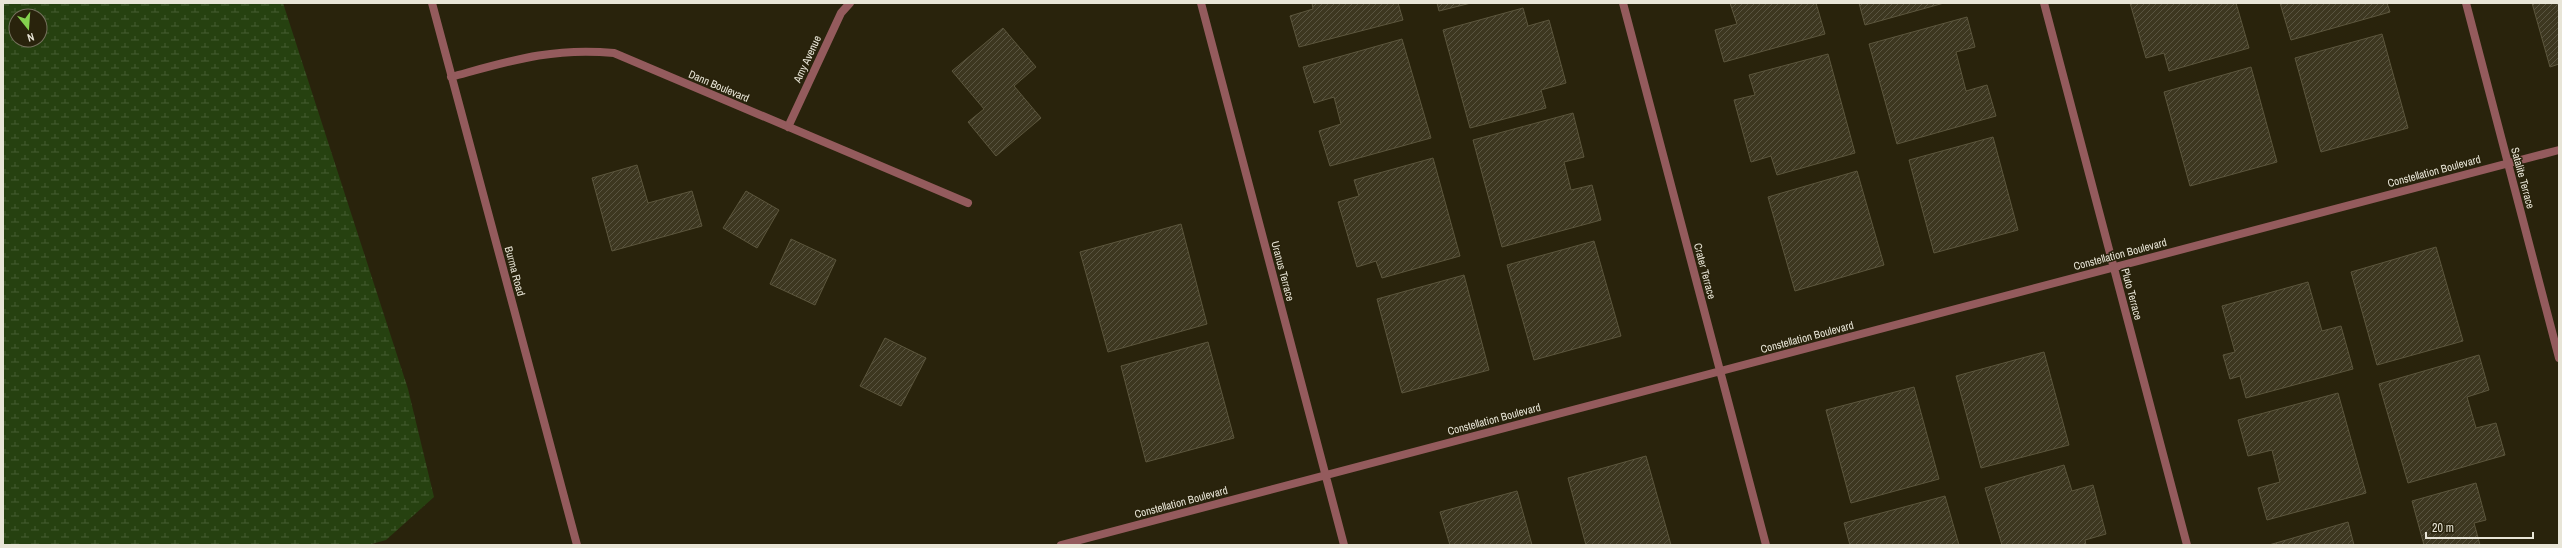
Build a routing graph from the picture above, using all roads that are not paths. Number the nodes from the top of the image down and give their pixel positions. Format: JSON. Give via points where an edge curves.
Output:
{"nodes":[{"id":1,"x":432,"y":3,"type":"edge"},
{"id":2,"x":850,"y":3,"type":"edge"},
{"id":3,"x":1201,"y":3,"type":"edge"},
{"id":4,"x":1623,"y":3,"type":"edge"},
{"id":5,"x":2044,"y":3,"type":"edge"},
{"id":6,"x":2466,"y":3,"type":"edge"},
{"id":7,"x":451,"y":77,"type":"junction"},
{"id":8,"x":788,"y":127,"type":"junction"},
{"id":9,"x":2559,"y":150,"type":"edge"},
{"id":10,"x":2508,"y":163,"type":"junction"},
{"id":11,"x":968,"y":203,"type":"dead end"},
{"id":12,"x":2114,"y":267,"type":"junction"},
{"id":13,"x":2559,"y":358,"type":"edge"},
{"id":14,"x":1720,"y":371,"type":"junction"},
{"id":15,"x":1326,"y":475,"type":"junction"},
{"id":16,"x":577,"y":545,"type":"edge"},
{"id":17,"x":1061,"y":545,"type":"edge"},
{"id":18,"x":1344,"y":545,"type":"edge"},
{"id":19,"x":1766,"y":545,"type":"edge"},
{"id":20,"x":2187,"y":545,"type":"edge"}],
"edges":[{"from":1,"to":7,"type":"street","name":"Burma Road"},
{"from":2,"to":8,"type":"street","name":"Amy Avenue","via":[[841,13]]},
{"from":3,"to":15,"type":"street","name":"Uranus Terrace"},
{"from":4,"to":14,"type":"street","name":"Crater Terrace"},
{"from":5,"to":12,"type":"street","name":"Pluto Terrace"},
{"from":6,"to":10,"type":"street","name":"Satalite Terrace"},
{"from":7,"to":8,"type":"street","name":"Dann Boulevard","via":[[532,55],[587,50],[614,53]]},
{"from":7,"to":16,"type":"street","name":"Burma Road"},
{"from":8,"to":11,"type":"street","name":"Dann Boulevard"},
{"from":9,"to":10,"type":"street","name":"Constellation Boulevard"},
{"from":10,"to":12,"type":"street","name":"Constellation Boulevard"},
{"from":10,"to":13,"type":"street","name":"Satalite Terrace"},
{"from":12,"to":14,"type":"street","name":"Constellation Boulevard"},
{"from":12,"to":20,"type":"street","name":"Pluto Terrace"},
{"from":14,"to":15,"type":"street","name":"Constellation Boulevard"},
{"from":14,"to":19,"type":"street","name":"Crater Terrace"},
{"from":15,"to":17,"type":"street","name":"Constellation Boulevard"},
{"from":15,"to":18,"type":"street","name":"Uranus Terrace"}]}
